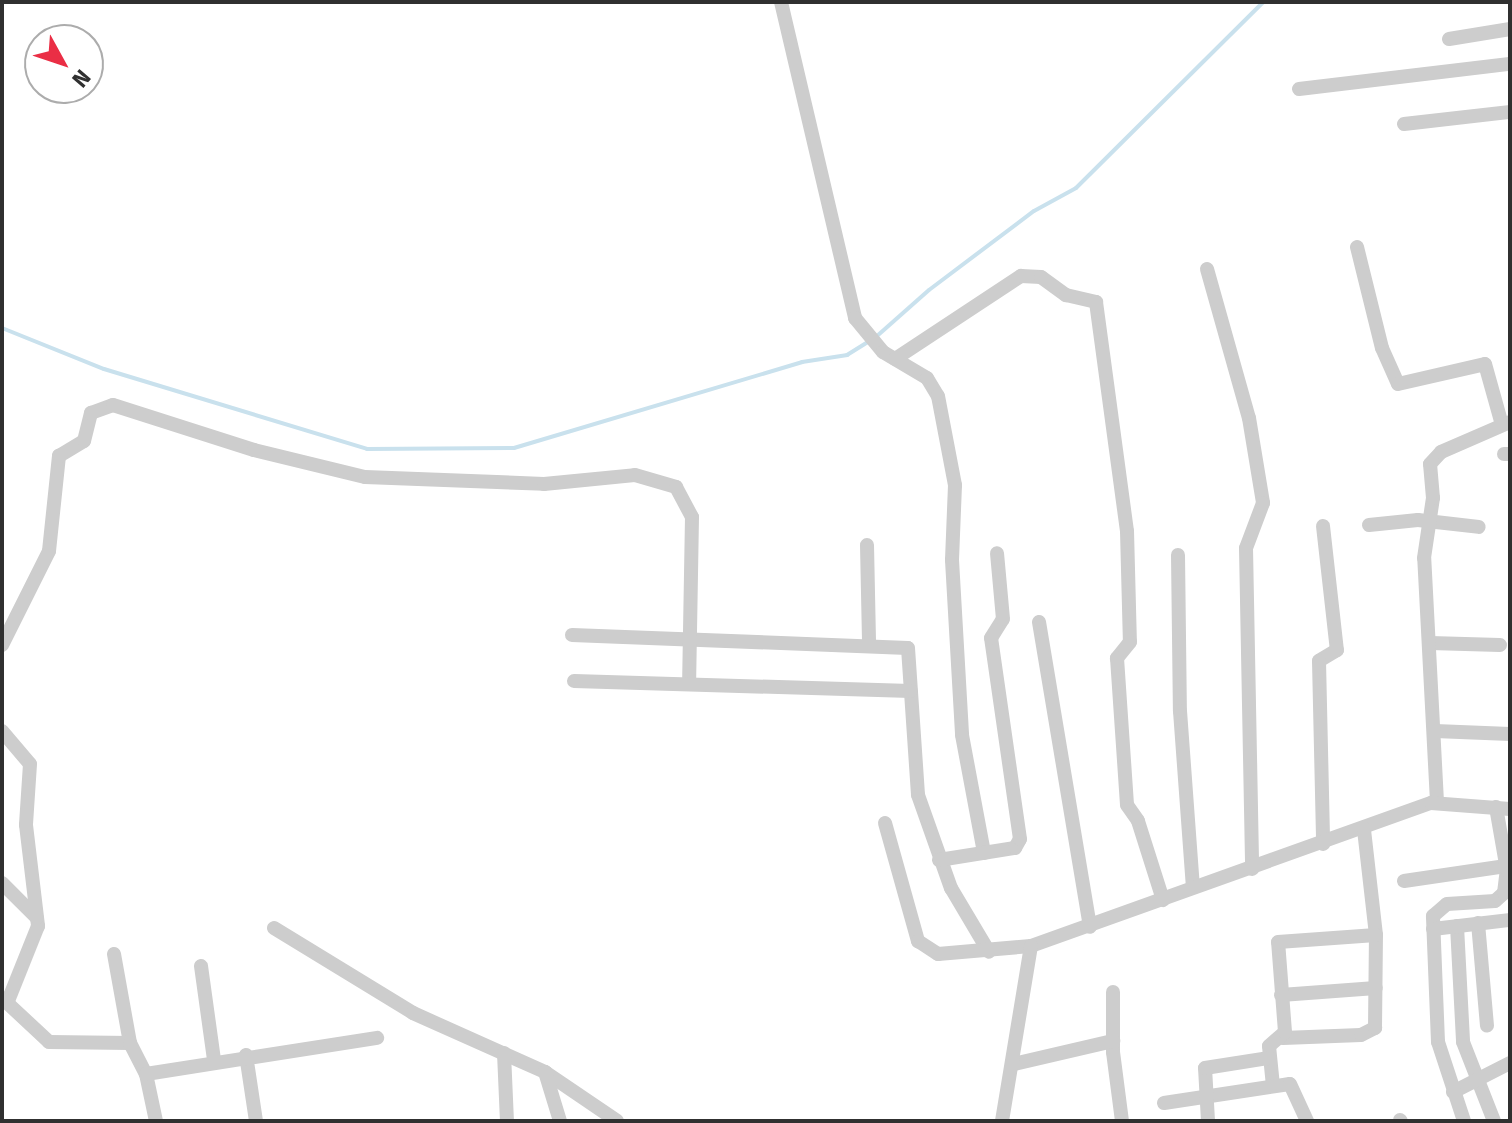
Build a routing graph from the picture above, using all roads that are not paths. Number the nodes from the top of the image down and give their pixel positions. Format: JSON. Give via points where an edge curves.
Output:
{"nodes":[{"id":1,"x":781,"y":2,"type":"edge"},
{"id":2,"x":1510,"y":29,"type":"edge"},
{"id":3,"x":1449,"y":39,"type":"dead end"},
{"id":4,"x":1510,"y":64,"type":"edge"},
{"id":5,"x":1299,"y":89,"type":"dead end"},
{"id":6,"x":1510,"y":112,"type":"edge"},
{"id":7,"x":1404,"y":124,"type":"dead end"},
{"id":8,"x":1357,"y":247,"type":"dead end"},
{"id":9,"x":1207,"y":269,"type":"dead end"},
{"id":10,"x":889,"y":355,"type":"junction"},
{"id":11,"x":1506,"y":424,"type":"edge"},
{"id":12,"x":1428,"y":520,"type":"junction"},
{"id":13,"x":1369,"y":525,"type":"dead end"},
{"id":14,"x":1323,"y":526,"type":"dead end"},
{"id":15,"x":1479,"y":527,"type":"dead end"},
{"id":16,"x":867,"y":545,"type":"dead end"},
{"id":17,"x":997,"y":553,"type":"dead end"},
{"id":18,"x":1178,"y":555,"type":"dead end"},
{"id":19,"x":1039,"y":622,"type":"dead end"},
{"id":20,"x":572,"y":635,"type":"dead end"},
{"id":21,"x":689,"y":638,"type":"junction"},
{"id":22,"x":1430,"y":643,"type":"junction"},
{"id":23,"x":869,"y":644,"type":"junction"},
{"id":24,"x":2,"y":645,"type":"edge"},
{"id":25,"x":1500,"y":645,"type":"dead end"},
{"id":26,"x":574,"y":681,"type":"dead end"},
{"id":27,"x":689,"y":682,"type":"junction"},
{"id":28,"x":911,"y":691,"type":"junction"},
{"id":29,"x":2,"y":731,"type":"edge"},
{"id":30,"x":1435,"y":731,"type":"junction"},
{"id":31,"x":1510,"y":734,"type":"edge"},
{"id":32,"x":1437,"y":802,"type":"junction"},
{"id":33,"x":1503,"y":808,"type":"edge"},
{"id":34,"x":885,"y":823,"type":"dead end"},
{"id":35,"x":1364,"y":829,"type":"junction"},
{"id":36,"x":1323,"y":844,"type":"junction"},
{"id":37,"x":984,"y":853,"type":"junction"},
{"id":38,"x":939,"y":860,"type":"junction"},
{"id":39,"x":1506,"y":866,"type":"junction"},
{"id":40,"x":1252,"y":869,"type":"junction"},
{"id":41,"x":1404,"y":881,"type":"dead end"},
{"id":42,"x":2,"y":883,"type":"edge"},
{"id":43,"x":1193,"y":888,"type":"junction"},
{"id":44,"x":1163,"y":900,"type":"junction"},
{"id":45,"x":37,"y":918,"type":"junction"},
{"id":46,"x":1510,"y":920,"type":"edge"},
{"id":47,"x":1478,"y":923,"type":"junction"},
{"id":48,"x":1457,"y":926,"type":"junction"},
{"id":49,"x":1090,"y":927,"type":"junction"},
{"id":50,"x":274,"y":928,"type":"dead end"},
{"id":51,"x":1433,"y":929,"type":"junction"},
{"id":52,"x":1376,"y":935,"type":"junction"},
{"id":53,"x":1031,"y":946,"type":"junction"},
{"id":54,"x":989,"y":952,"type":"junction"},
{"id":55,"x":114,"y":954,"type":"dead end"},
{"id":56,"x":201,"y":966,"type":"dead end"},
{"id":57,"x":1376,"y":988,"type":"junction"},
{"id":58,"x":1113,"y":992,"type":"dead end"},
{"id":59,"x":1281,"y":995,"type":"junction"},
{"id":60,"x":5,"y":1000,"type":"edge"},
{"id":61,"x":1487,"y":1026,"type":"dead end"},
{"id":62,"x":377,"y":1038,"type":"dead end"},
{"id":63,"x":1283,"y":1038,"type":"junction"},
{"id":64,"x":1113,"y":1041,"type":"junction"},
{"id":65,"x":130,"y":1043,"type":"junction"},
{"id":66,"x":504,"y":1053,"type":"junction"},
{"id":67,"x":246,"y":1055,"type":"junction"},
{"id":68,"x":1269,"y":1058,"type":"junction"},
{"id":69,"x":214,"y":1060,"type":"junction"},
{"id":70,"x":1510,"y":1063,"type":"edge"},
{"id":71,"x":1014,"y":1064,"type":"junction"},
{"id":72,"x":545,"y":1072,"type":"junction"},
{"id":73,"x":146,"y":1074,"type":"junction"},
{"id":74,"x":1475,"y":1081,"type":"junction"},
{"id":75,"x":1273,"y":1086,"type":"junction"},
{"id":76,"x":1453,"y":1092,"type":"junction"},
{"id":77,"x":1204,"y":1098,"type":"junction"},
{"id":78,"x":1164,"y":1103,"type":"dead end"},
{"id":79,"x":156,"y":1121,"type":"edge"},
{"id":80,"x":256,"y":1121,"type":"edge"},
{"id":81,"x":507,"y":1121,"type":"edge"},
{"id":82,"x":560,"y":1121,"type":"edge"},
{"id":83,"x":617,"y":1121,"type":"edge"},
{"id":84,"x":1002,"y":1121,"type":"edge"},
{"id":85,"x":1122,"y":1121,"type":"edge"},
{"id":86,"x":1208,"y":1121,"type":"edge"},
{"id":87,"x":1307,"y":1121,"type":"edge"},
{"id":88,"x":1464,"y":1121,"type":"edge"},
{"id":89,"x":1494,"y":1121,"type":"edge"}],
"edges":[{"from":1,"to":10,"type":"street","via":[[855,318]]},
{"from":2,"to":3,"type":"street"},
{"from":4,"to":5,"type":"street"},
{"from":6,"to":7,"type":"street"},
{"from":8,"to":11,"type":"street","via":[[1382,348],[1398,384],[1485,364]]},
{"from":9,"to":40,"type":"street","via":[[1249,418],[1263,503],[1246,548]]},
{"from":10,"to":37,"type":"street","via":[[932,383],[954,477],[952,560],[962,735]]},
{"from":10,"to":44,"type":"street","via":[[1021,276],[1041,277],[1066,295],[1096,302],[1127,531],[1130,642],[1117,658],[1127,805],[1138,821]]},
{"from":11,"to":12,"type":"street","via":[[1432,459]]},
{"from":12,"to":13,"type":"street"},
{"from":12,"to":15,"type":"street"},
{"from":12,"to":22,"type":"street","via":[[1424,558]]},
{"from":14,"to":36,"type":"street","via":[[1337,650],[1319,661]]},
{"from":16,"to":23,"type":"street"},
{"from":17,"to":37,"type":"street","via":[[1002,623],[991,638],[1020,839],[1015,848]]},
{"from":18,"to":43,"type":"street","via":[[1180,711]]},
{"from":19,"to":49,"type":"street"},
{"from":20,"to":21,"type":"street"},
{"from":21,"to":23,"type":"street"},
{"from":21,"to":24,"type":"street","via":[[692,517],[676,487],[660,480],[635,475],[486,484],[365,477],[104,405],[91,413],[84,441],[59,456],[49,551]]},
{"from":21,"to":27,"type":"street"},
{"from":22,"to":25,"type":"street"},
{"from":22,"to":30,"type":"street"},
{"from":23,"to":28,"type":"street","via":[[908,648]]},
{"from":26,"to":27,"type":"street"},
{"from":27,"to":28,"type":"street"},
{"from":28,"to":38,"type":"street","via":[[918,795]]},
{"from":29,"to":45,"type":"street","via":[[30,764],[26,825]]},
{"from":30,"to":31,"type":"street"},
{"from":30,"to":32,"type":"street"},
{"from":32,"to":33,"type":"street"},
{"from":32,"to":35,"type":"street"},
{"from":33,"to":39,"type":"street"},
{"from":34,"to":54,"type":"street","via":[[922,947],[938,954]]},
{"from":35,"to":36,"type":"street"},
{"from":35,"to":52,"type":"street"},
{"from":36,"to":40,"type":"street"},
{"from":37,"to":38,"type":"street"},
{"from":38,"to":54,"type":"street"},
{"from":39,"to":41,"type":"street"},
{"from":39,"to":51,"type":"street","via":[[1501,897],[1439,906]]},
{"from":40,"to":43,"type":"street"},
{"from":42,"to":45,"type":"street"},
{"from":43,"to":44,"type":"street"},
{"from":44,"to":49,"type":"street"},
{"from":45,"to":60,"type":"street","via":[[36,939]]},
{"from":46,"to":47,"type":"street"},
{"from":47,"to":48,"type":"street"},
{"from":47,"to":61,"type":"street"},
{"from":48,"to":51,"type":"street"},
{"from":48,"to":74,"type":"street","via":[[1463,1042]]},
{"from":49,"to":53,"type":"street"},
{"from":50,"to":66,"type":"street","via":[[383,997]]},
{"from":51,"to":76,"type":"street","via":[[1434,1015]]},
{"from":52,"to":57,"type":"street"},
{"from":52,"to":59,"type":"street","via":[[1278,942]]},
{"from":53,"to":54,"type":"street"},
{"from":53,"to":71,"type":"street"},
{"from":55,"to":65,"type":"street"},
{"from":56,"to":69,"type":"street"},
{"from":57,"to":59,"type":"street"},
{"from":57,"to":63,"type":"street","via":[[1376,1022],[1368,1034]]},
{"from":58,"to":64,"type":"street"},
{"from":59,"to":63,"type":"street"},
{"from":60,"to":65,"type":"street","via":[[49,1042]]},
{"from":62,"to":67,"type":"street"},
{"from":63,"to":68,"type":"street","via":[[1271,1042]]},
{"from":64,"to":71,"type":"street"},
{"from":64,"to":85,"type":"street"},
{"from":65,"to":73,"type":"street"},
{"from":66,"to":72,"type":"street"},
{"from":66,"to":81,"type":"street"},
{"from":67,"to":69,"type":"street"},
{"from":67,"to":80,"type":"street"},
{"from":68,"to":75,"type":"street"},
{"from":68,"to":77,"type":"street","via":[[1205,1068]]},
{"from":69,"to":73,"type":"street"},
{"from":70,"to":74,"type":"street"},
{"from":71,"to":84,"type":"street"},
{"from":72,"to":82,"type":"street"},
{"from":72,"to":83,"type":"street"},
{"from":73,"to":79,"type":"street"},
{"from":74,"to":76,"type":"street"},
{"from":74,"to":89,"type":"street"},
{"from":75,"to":77,"type":"street"},
{"from":75,"to":87,"type":"street","via":[[1295,1086]]},
{"from":76,"to":88,"type":"street"},
{"from":77,"to":78,"type":"street"},
{"from":77,"to":86,"type":"street"}]}
